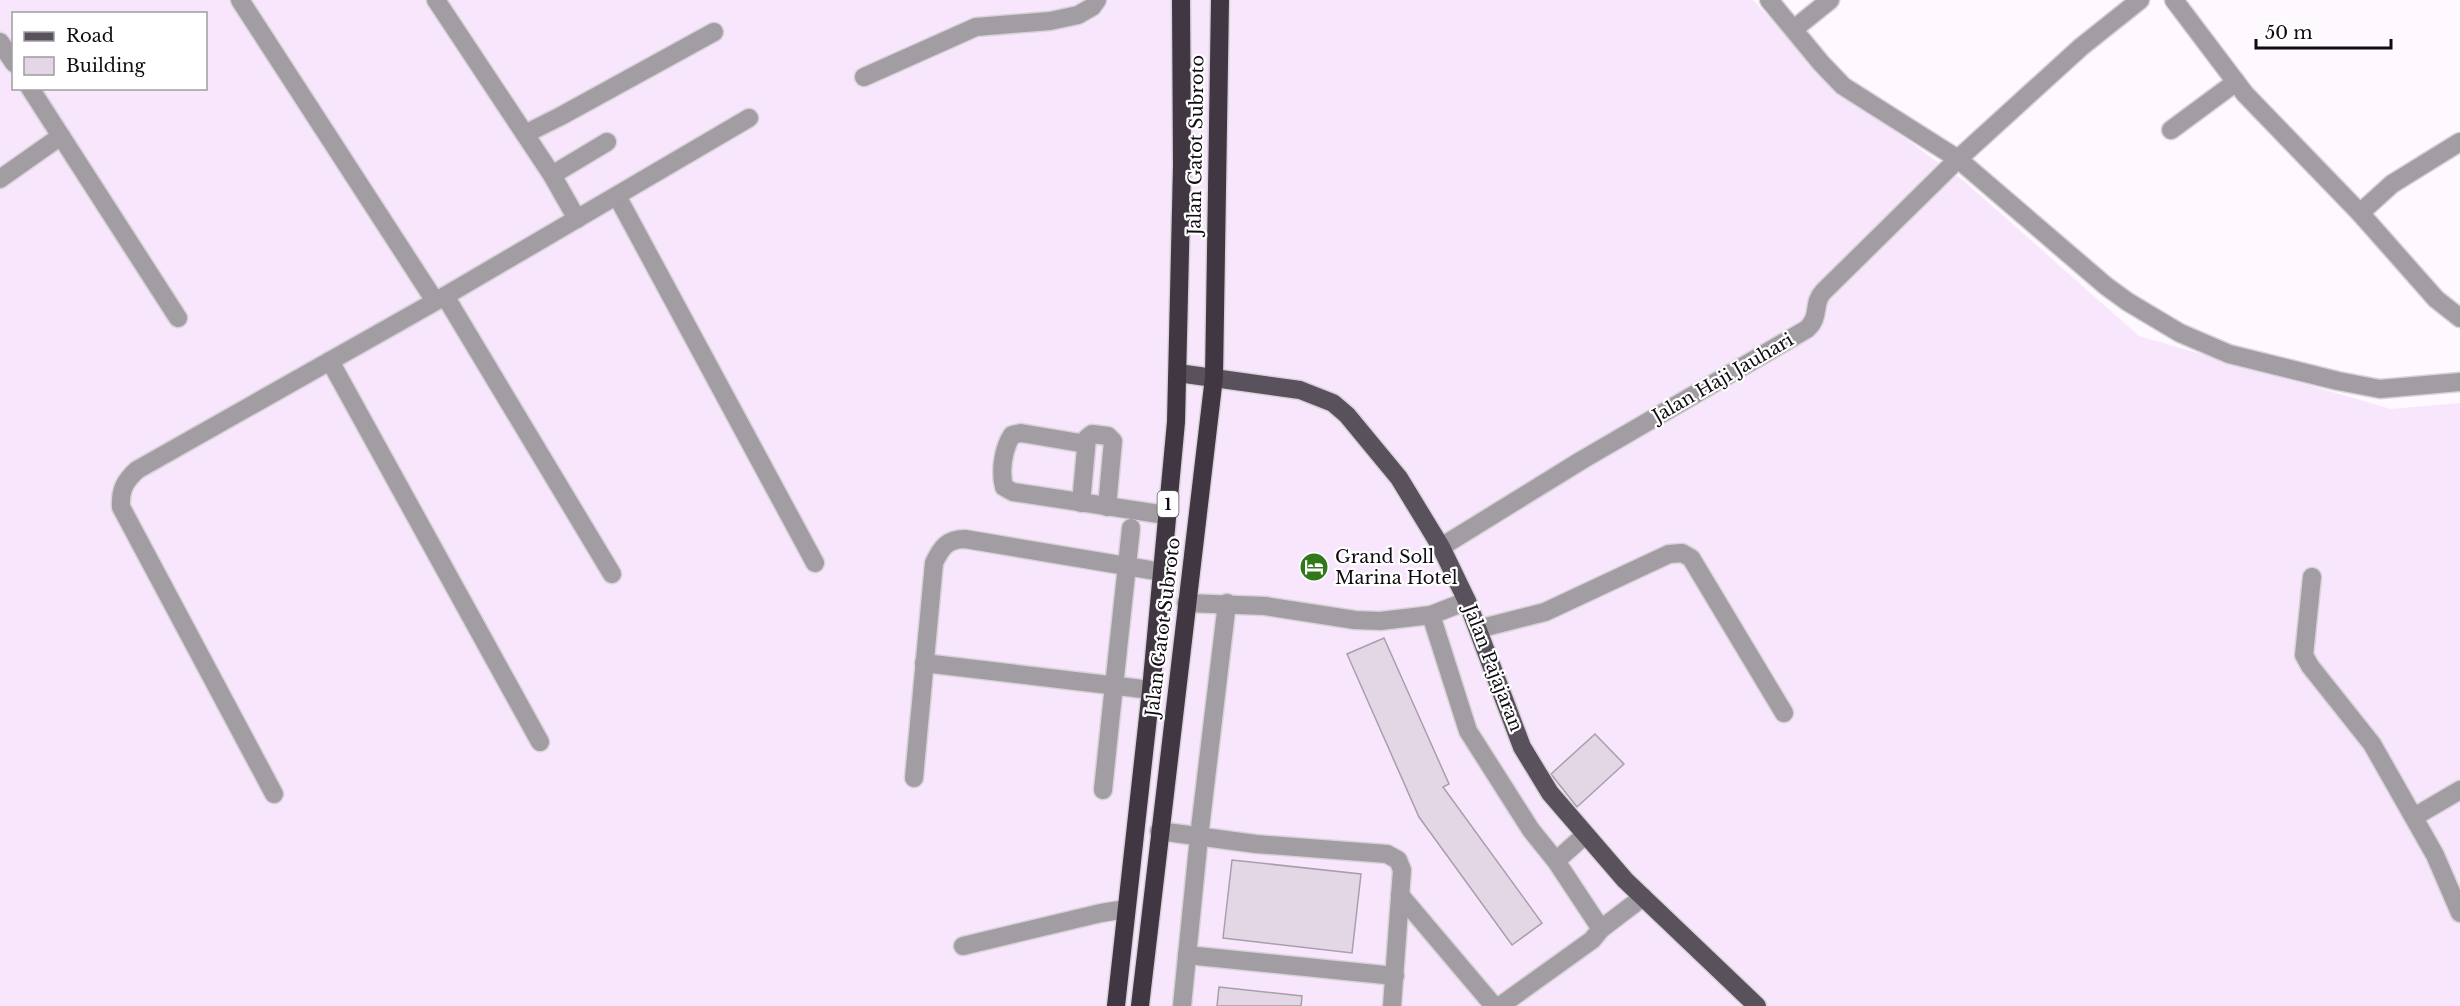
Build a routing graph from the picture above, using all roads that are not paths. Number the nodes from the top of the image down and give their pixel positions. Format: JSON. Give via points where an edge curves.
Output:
{"nodes":[{"id":1,"x":240,"y":0,"type":"edge"},
{"id":2,"x":436,"y":0,"type":"edge"},
{"id":3,"x":1097,"y":0,"type":"edge"},
{"id":4,"x":1181,"y":0,"type":"edge"},
{"id":5,"x":1220,"y":0,"type":"edge"},
{"id":6,"x":1769,"y":0,"type":"edge"},
{"id":7,"x":1830,"y":0,"type":"edge"},
{"id":8,"x":2174,"y":0,"type":"edge"},
{"id":9,"x":2133,"y":2,"type":"edge"},
{"id":10,"x":1794,"y":29,"type":"junction"},
{"id":11,"x":714,"y":32,"type":"dead end"},
{"id":12,"x":0,"y":42,"type":"edge"},
{"id":13,"x":12,"y":60,"type":"edge"},
{"id":14,"x":864,"y":77,"type":"dead end"},
{"id":15,"x":2235,"y":81,"type":"junction"},
{"id":16,"x":31,"y":90,"type":"edge"},
{"id":17,"x":749,"y":118,"type":"dead end"},
{"id":18,"x":2171,"y":130,"type":"dead end"},
{"id":19,"x":525,"y":134,"type":"junction"},
{"id":20,"x":61,"y":136,"type":"junction"},
{"id":21,"x":607,"y":142,"type":"dead end"},
{"id":22,"x":2460,"y":142,"type":"edge"},
{"id":23,"x":1958,"y":159,"type":"junction"},
{"id":24,"x":552,"y":175,"type":"junction"},
{"id":25,"x":0,"y":179,"type":"edge"},
{"id":26,"x":617,"y":196,"type":"junction"},
{"id":27,"x":2360,"y":213,"type":"junction"},
{"id":28,"x":577,"y":219,"type":"junction"},
{"id":29,"x":440,"y":299,"type":"junction"},
{"id":30,"x":178,"y":318,"type":"dead end"},
{"id":31,"x":2460,"y":318,"type":"edge"},
{"id":32,"x":330,"y":361,"type":"junction"},
{"id":33,"x":1178,"y":373,"type":"junction"},
{"id":34,"x":1214,"y":377,"type":"junction"},
{"id":35,"x":2460,"y":382,"type":"edge"},
{"id":36,"x":1086,"y":444,"type":"junction"},
{"id":37,"x":1081,"y":503,"type":"junction"},
{"id":38,"x":1120,"y":517,"type":"junction"},
{"id":39,"x":1166,"y":519,"type":"junction"},
{"id":40,"x":1441,"y":547,"type":"junction"},
{"id":41,"x":815,"y":563,"type":"dead end"},
{"id":42,"x":1127,"y":567,"type":"junction"},
{"id":43,"x":1162,"y":572,"type":"junction"},
{"id":44,"x":612,"y":574,"type":"dead end"},
{"id":45,"x":2312,"y":577,"type":"dead end"},
{"id":46,"x":1467,"y":601,"type":"junction"},
{"id":47,"x":1186,"y":603,"type":"junction"},
{"id":48,"x":1222,"y":603,"type":"junction"},
{"id":49,"x":1431,"y":615,"type":"junction"},
{"id":50,"x":1478,"y":629,"type":"junction"},
{"id":51,"x":925,"y":658,"type":"junction"},
{"id":52,"x":1114,"y":681,"type":"junction"},
{"id":53,"x":1151,"y":686,"type":"junction"},
{"id":54,"x":1784,"y":713,"type":"dead end"},
{"id":55,"x":540,"y":742,"type":"dead end"},
{"id":56,"x":914,"y":778,"type":"dead end"},
{"id":57,"x":1104,"y":790,"type":"dead end"},
{"id":58,"x":2460,"y":790,"type":"edge"},
{"id":59,"x":274,"y":794,"type":"dead end"},
{"id":60,"x":2414,"y":817,"type":"junction"},
{"id":61,"x":1159,"y":831,"type":"junction"},
{"id":62,"x":1585,"y":835,"type":"junction"},
{"id":63,"x":1199,"y":837,"type":"junction"},
{"id":64,"x":1556,"y":861,"type":"junction"},
{"id":65,"x":1400,"y":895,"type":"junction"},
{"id":66,"x":1643,"y":897,"type":"junction"},
{"id":67,"x":1126,"y":909,"type":"junction"},
{"id":68,"x":2460,"y":913,"type":"edge"},
{"id":69,"x":1601,"y":929,"type":"junction"},
{"id":70,"x":963,"y":946,"type":"dead end"},
{"id":71,"x":1187,"y":955,"type":"junction"},
{"id":72,"x":1395,"y":976,"type":"junction"},
{"id":73,"x":1116,"y":1006,"type":"edge"},
{"id":74,"x":1140,"y":1006,"type":"edge"},
{"id":75,"x":1182,"y":1006,"type":"edge"},
{"id":76,"x":1392,"y":1006,"type":"edge"},
{"id":77,"x":1494,"y":1006,"type":"edge"},
{"id":78,"x":1500,"y":1006,"type":"edge"},
{"id":79,"x":1758,"y":1006,"type":"edge"}],
"edges":[{"from":1,"to":29,"type":"street"},
{"from":2,"to":19,"type":"street"},
{"from":3,"to":14,"type":"street","via":[[1078,15],[976,27]]},
{"from":4,"to":33,"type":"highway","name":"Jalan Gatot Subroto","number":"1"},
{"from":5,"to":34,"type":"highway","name":"Jalan Gatot Subroto","number":"1"},
{"from":6,"to":10,"type":"street"},
{"from":7,"to":10,"type":"street"},
{"from":8,"to":15,"type":"street"},
{"from":9,"to":23,"type":"street","name":"Jalan Haji Jauhari"},
{"from":10,"to":23,"type":"street","via":[[1843,86]]},
{"from":11,"to":19,"type":"street"},
{"from":12,"to":13,"type":"street"},
{"from":15,"to":18,"type":"street"},
{"from":15,"to":27,"type":"street"},
{"from":16,"to":20,"type":"street"},
{"from":17,"to":26,"type":"street"},
{"from":19,"to":24,"type":"street"},
{"from":20,"to":25,"type":"street"},
{"from":20,"to":30,"type":"street"},
{"from":21,"to":24,"type":"street"},
{"from":22,"to":27,"type":"street","via":[[2392,184]]},
{"from":23,"to":35,"type":"street","via":[[2106,286],[2204,345],[2379,389]]},
{"from":23,"to":40,"type":"street","name":"Jalan Haji Jauhari","via":[[1819,296],[1816,318],[1807,329]]},
{"from":24,"to":28,"type":"street"},
{"from":26,"to":28,"type":"street"},
{"from":26,"to":41,"type":"street"},
{"from":27,"to":31,"type":"street","via":[[2436,299]]},
{"from":28,"to":29,"type":"street"},
{"from":29,"to":32,"type":"street"},
{"from":29,"to":44,"type":"street"},
{"from":32,"to":55,"type":"street"},
{"from":32,"to":59,"type":"street","via":[[138,470],[127,479],[121,498],[121,507]]},
{"from":33,"to":34,"type":"main road","name":"Jalan Pajajaran"},
{"from":33,"to":39,"type":"highway","name":"Jalan Gatot Subroto","number":"1"},
{"from":34,"to":40,"type":"main road","name":"Jalan Pajajaran","via":[[1300,390],[1333,403],[1399,478]]},
{"from":34,"to":47,"type":"highway","name":"Jalan Gatot Subroto","number":"1"},
{"from":36,"to":37,"type":"street"},
{"from":36,"to":37,"type":"street","via":[[1021,433],[1012,435],[1006,444],[1002,477],[1004,487],[1013,492]]},
{"from":36,"to":38,"type":"street","via":[[1092,434],[1108,436],[1113,441]]},
{"from":37,"to":38,"type":"street"},
{"from":38,"to":39,"type":"street"},
{"from":38,"to":42,"type":"street"},
{"from":39,"to":43,"type":"highway","name":"Jalan Gatot Subroto","number":"1"},
{"from":40,"to":46,"type":"main road","name":"Jalan Pajajaran"},
{"from":42,"to":43,"type":"street"},
{"from":42,"to":51,"type":"street","via":[[956,539],[946,544],[934,564]]},
{"from":42,"to":52,"type":"street"},
{"from":43,"to":53,"type":"highway","name":"Jalan Gatot Subroto","number":"1"},
{"from":45,"to":60,"type":"street","via":[[2304,655],[2372,744]]},
{"from":46,"to":49,"type":"street"},
{"from":46,"to":50,"type":"main road","name":"Jalan Pajajaran"},
{"from":47,"to":48,"type":"street"},
{"from":47,"to":61,"type":"highway","name":"Jalan Gatot Subroto","number":"1"},
{"from":48,"to":49,"type":"street","via":[[1355,620]]},
{"from":48,"to":63,"type":"street"},
{"from":49,"to":64,"type":"street","via":[[1468,731],[1531,830]]},
{"from":50,"to":54,"type":"street","via":[[1545,612],[1669,554],[1682,553],[1691,558]]},
{"from":50,"to":62,"type":"main road","name":"Jalan Pajajaran","via":[[1522,747],[1550,793]]},
{"from":51,"to":52,"type":"street"},
{"from":51,"to":56,"type":"street"},
{"from":52,"to":53,"type":"street"},
{"from":52,"to":57,"type":"street"},
{"from":53,"to":67,"type":"highway","name":"Jalan Gatot Subroto","number":"1"},
{"from":58,"to":60,"type":"street"},
{"from":60,"to":68,"type":"street"},
{"from":61,"to":63,"type":"street"},
{"from":61,"to":74,"type":"highway","name":"Jalan Gatot Subroto","number":"1"},
{"from":62,"to":64,"type":"street"},
{"from":62,"to":66,"type":"main road","name":"Jalan Pajajaran"},
{"from":63,"to":65,"type":"street","via":[[1387,854],[1398,860],[1402,870]]},
{"from":63,"to":71,"type":"street"},
{"from":64,"to":69,"type":"street"},
{"from":65,"to":72,"type":"street"},
{"from":65,"to":77,"type":"street"},
{"from":66,"to":69,"type":"street"},
{"from":66,"to":79,"type":"main road","name":"Jalan Pajajaran"},
{"from":67,"to":70,"type":"street"},
{"from":67,"to":73,"type":"highway","name":"Jalan Gatot Subroto","number":"1"},
{"from":69,"to":78,"type":"street","via":[[1592,940]]},
{"from":71,"to":72,"type":"street"},
{"from":71,"to":75,"type":"street"},
{"from":72,"to":76,"type":"street"}]}
